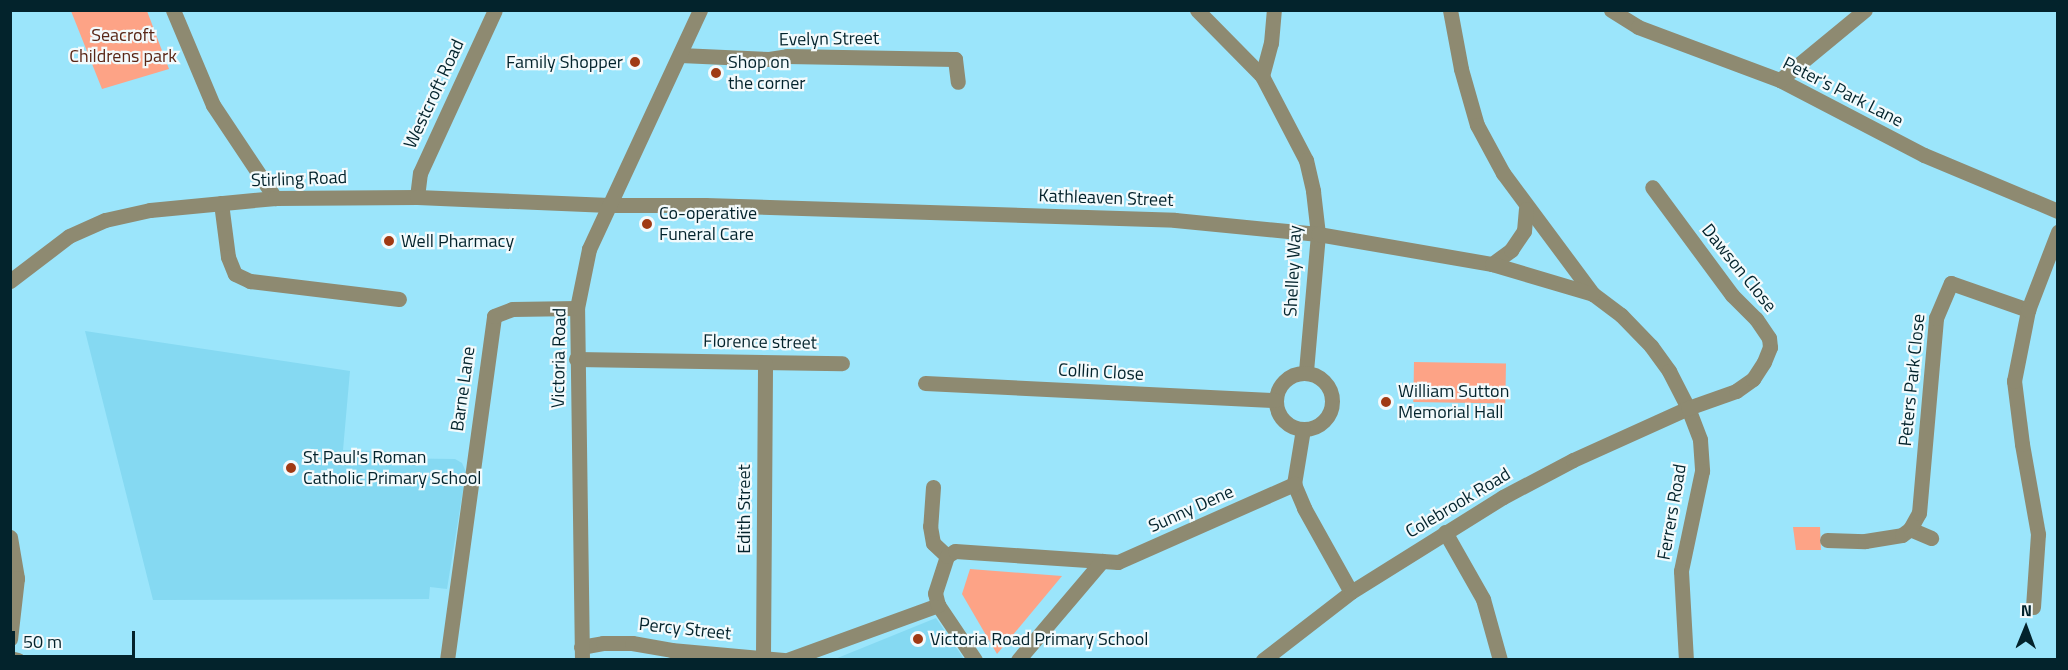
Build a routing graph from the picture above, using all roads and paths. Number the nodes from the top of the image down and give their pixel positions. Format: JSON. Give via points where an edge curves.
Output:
{"nodes":[{"id":1,"x":173,"y":10,"type":"edge"},
{"id":2,"x":495,"y":10,"type":"edge"},
{"id":3,"x":700,"y":10,"type":"edge"},
{"id":4,"x":1197,"y":10,"type":"edge"},
{"id":5,"x":1274,"y":10,"type":"edge"},
{"id":6,"x":1450,"y":10,"type":"edge"},
{"id":7,"x":1611,"y":10,"type":"edge"},
{"id":8,"x":1863,"y":12,"type":"edge"},
{"id":9,"x":680,"y":55,"type":"junction"},
{"id":10,"x":1262,"y":76,"type":"junction"},
{"id":11,"x":1780,"y":80,"type":"junction"},
{"id":12,"x":958,"y":82,"type":"dead end"},
{"id":13,"x":1652,"y":187,"type":"dead end"},
{"id":14,"x":417,"y":197,"type":"junction"},
{"id":15,"x":275,"y":198,"type":"junction"},
{"id":16,"x":221,"y":203,"type":"junction"},
{"id":17,"x":609,"y":205,"type":"junction"},
{"id":18,"x":1526,"y":208,"type":"junction"},
{"id":19,"x":2058,"y":211,"type":"edge"},
{"id":20,"x":2058,"y":232,"type":"edge"},
{"id":21,"x":1318,"y":234,"type":"junction"},
{"id":22,"x":1492,"y":264,"type":"junction"},
{"id":23,"x":10,"y":281,"type":"edge"},
{"id":24,"x":391,"y":293,"type":"dead end"},
{"id":25,"x":1593,"y":294,"type":"junction"},
{"id":26,"x":577,"y":308,"type":"junction"},
{"id":27,"x":2028,"y":310,"type":"junction"},
{"id":28,"x":576,"y":359,"type":"junction"},
{"id":29,"x":765,"y":363,"type":"junction"},
{"id":30,"x":842,"y":363,"type":"dead end"},
{"id":31,"x":1306,"y":372,"type":"junction"},
{"id":32,"x":925,"y":383,"type":"dead end"},
{"id":33,"x":1275,"y":400,"type":"junction"},
{"id":34,"x":1688,"y":408,"type":"junction"},
{"id":35,"x":1303,"y":429,"type":"junction"},
{"id":36,"x":1294,"y":484,"type":"junction"},
{"id":37,"x":933,"y":487,"type":"dead end"},
{"id":38,"x":1910,"y":528,"type":"junction"},
{"id":39,"x":1445,"y":532,"type":"junction"},
{"id":40,"x":10,"y":537,"type":"edge"},
{"id":41,"x":1931,"y":538,"type":"dead end"},
{"id":42,"x":1827,"y":540,"type":"dead end"},
{"id":43,"x":947,"y":556,"type":"junction"},
{"id":44,"x":1102,"y":561,"type":"junction"},
{"id":45,"x":1351,"y":592,"type":"junction"},
{"id":46,"x":938,"y":605,"type":"junction"},
{"id":47,"x":2034,"y":607,"type":"dead end"},
{"id":48,"x":10,"y":639,"type":"edge"},
{"id":49,"x":582,"y":653,"type":"edge"},
{"id":50,"x":763,"y":656,"type":"junction"},
{"id":51,"x":10,"y":658,"type":"edge"},
{"id":52,"x":18,"y":660,"type":"edge"},
{"id":53,"x":447,"y":660,"type":"edge"},
{"id":54,"x":785,"y":660,"type":"edge"},
{"id":55,"x":975,"y":660,"type":"edge"},
{"id":56,"x":1018,"y":660,"type":"edge"},
{"id":57,"x":1263,"y":660,"type":"edge"},
{"id":58,"x":1500,"y":660,"type":"edge"},
{"id":59,"x":1686,"y":660,"type":"edge"}],
"edges":[{"from":1,"to":15,"type":"street","via":[[213,105]]},
{"from":2,"to":14,"type":"street","name":"Westcroft Road","via":[[420,173]]},
{"from":3,"to":9,"type":"street","name":"Victoria Road"},
{"from":4,"to":10,"type":"street","name":"Shelley Way"},
{"from":5,"to":10,"type":"street"},
{"from":6,"to":18,"type":"street","via":[[1477,125]]},
{"from":7,"to":11,"type":"street","name":"Peter's Park Lane","via":[[1638,27]]},
{"from":8,"to":11,"type":"street"},
{"from":9,"to":12,"type":"street","name":"Evelyn Street","via":[[955,59]]},
{"from":9,"to":17,"type":"street","name":"Victoria Road"},
{"from":10,"to":21,"type":"street","name":"Shelley Way","via":[[1306,160]]},
{"from":11,"to":19,"type":"street","name":"Peter's Park Lane","via":[[1924,155]]},
{"from":13,"to":34,"type":"street","name":"Dawson Close","via":[[1769,338],[1767,355],[1753,380],[1736,391]]},
{"from":14,"to":15,"type":"street","name":"Stirling Road"},
{"from":14,"to":17,"type":"street","name":"Stirling Road"},
{"from":15,"to":16,"type":"street","name":"Stirling Road"},
{"from":16,"to":23,"type":"street","name":"Stirling Road","via":[[150,210],[105,220],[69,236]]},
{"from":16,"to":24,"type":"street","via":[[228,257],[235,274],[250,282]]},
{"from":17,"to":21,"type":"street","name":"Kathleaven Street","via":[[1175,220]]},
{"from":17,"to":26,"type":"street","name":"Victoria Road","via":[[589,249]]},
{"from":18,"to":22,"type":"street","via":[[1524,231],[1511,250]]},
{"from":18,"to":25,"type":"street"},
{"from":20,"to":27,"type":"street"},
{"from":21,"to":22,"type":"street","name":"Kathleaven Street"},
{"from":21,"to":31,"type":"street","name":"Shelley Way"},
{"from":22,"to":25,"type":"street","name":"Kathleaven Street"},
{"from":25,"to":34,"type":"street","name":"Ferrers Road","via":[[1621,315],[1651,346]]},
{"from":26,"to":28,"type":"street","name":"Victoria Road"},
{"from":26,"to":53,"type":"street","name":"Barne Lane","via":[[512,309],[494,316]]},
{"from":27,"to":38,"type":"street","name":"Peters Park Close","via":[[1951,282],[1936,318],[1919,513]]},
{"from":27,"to":47,"type":"street","via":[[2014,381],[2038,534]]},
{"from":28,"to":29,"type":"street","name":"Florence street"},
{"from":28,"to":49,"type":"street","name":"Victoria Road"},
{"from":29,"to":30,"type":"street","name":"Florence street"},
{"from":29,"to":50,"type":"street","name":"Edith Street"},
{"from":31,"to":33,"type":"street","via":[[1288,377]]},
{"from":31,"to":35,"type":"street","via":[[1323,380],[1332,397],[1328,416]]},
{"from":32,"to":33,"type":"street","name":"Collin Close"},
{"from":33,"to":35,"type":"street","via":[[1286,423]]},
{"from":34,"to":39,"type":"street","name":"Colebrook Road","via":[[1573,460]]},
{"from":34,"to":59,"type":"street","name":"Ferrers Road","via":[[1700,440],[1702,471],[1681,571]]},
{"from":35,"to":36,"type":"street"},
{"from":36,"to":44,"type":"street","name":"Sunny Dene","via":[[1118,562]]},
{"from":36,"to":45,"type":"street"},
{"from":37,"to":43,"type":"street","via":[[933,543]]},
{"from":38,"to":41,"type":"street"},
{"from":38,"to":42,"type":"street","via":[[1902,535],[1885,539]]},
{"from":39,"to":45,"type":"street","name":"Colebrook Road"},
{"from":39,"to":58,"type":"street","via":[[1483,599]]},
{"from":40,"to":48,"type":"street","via":[[17,578]]},
{"from":43,"to":44,"type":"street","name":"Sunny Dene","via":[[955,551]]},
{"from":43,"to":46,"type":"street","via":[[935,593]]},
{"from":44,"to":56,"type":"street"},
{"from":45,"to":57,"type":"street","name":"Colebrook Road"},
{"from":46,"to":54,"type":"street","name":"Percy Street"},
{"from":46,"to":55,"type":"street"},
{"from":49,"to":50,"type":"street","name":"Percy Street","via":[[603,643],[632,643],[671,650]]},
{"from":50,"to":54,"type":"street","name":"Percy Street"},
{"from":51,"to":52,"type":"street"}]}
